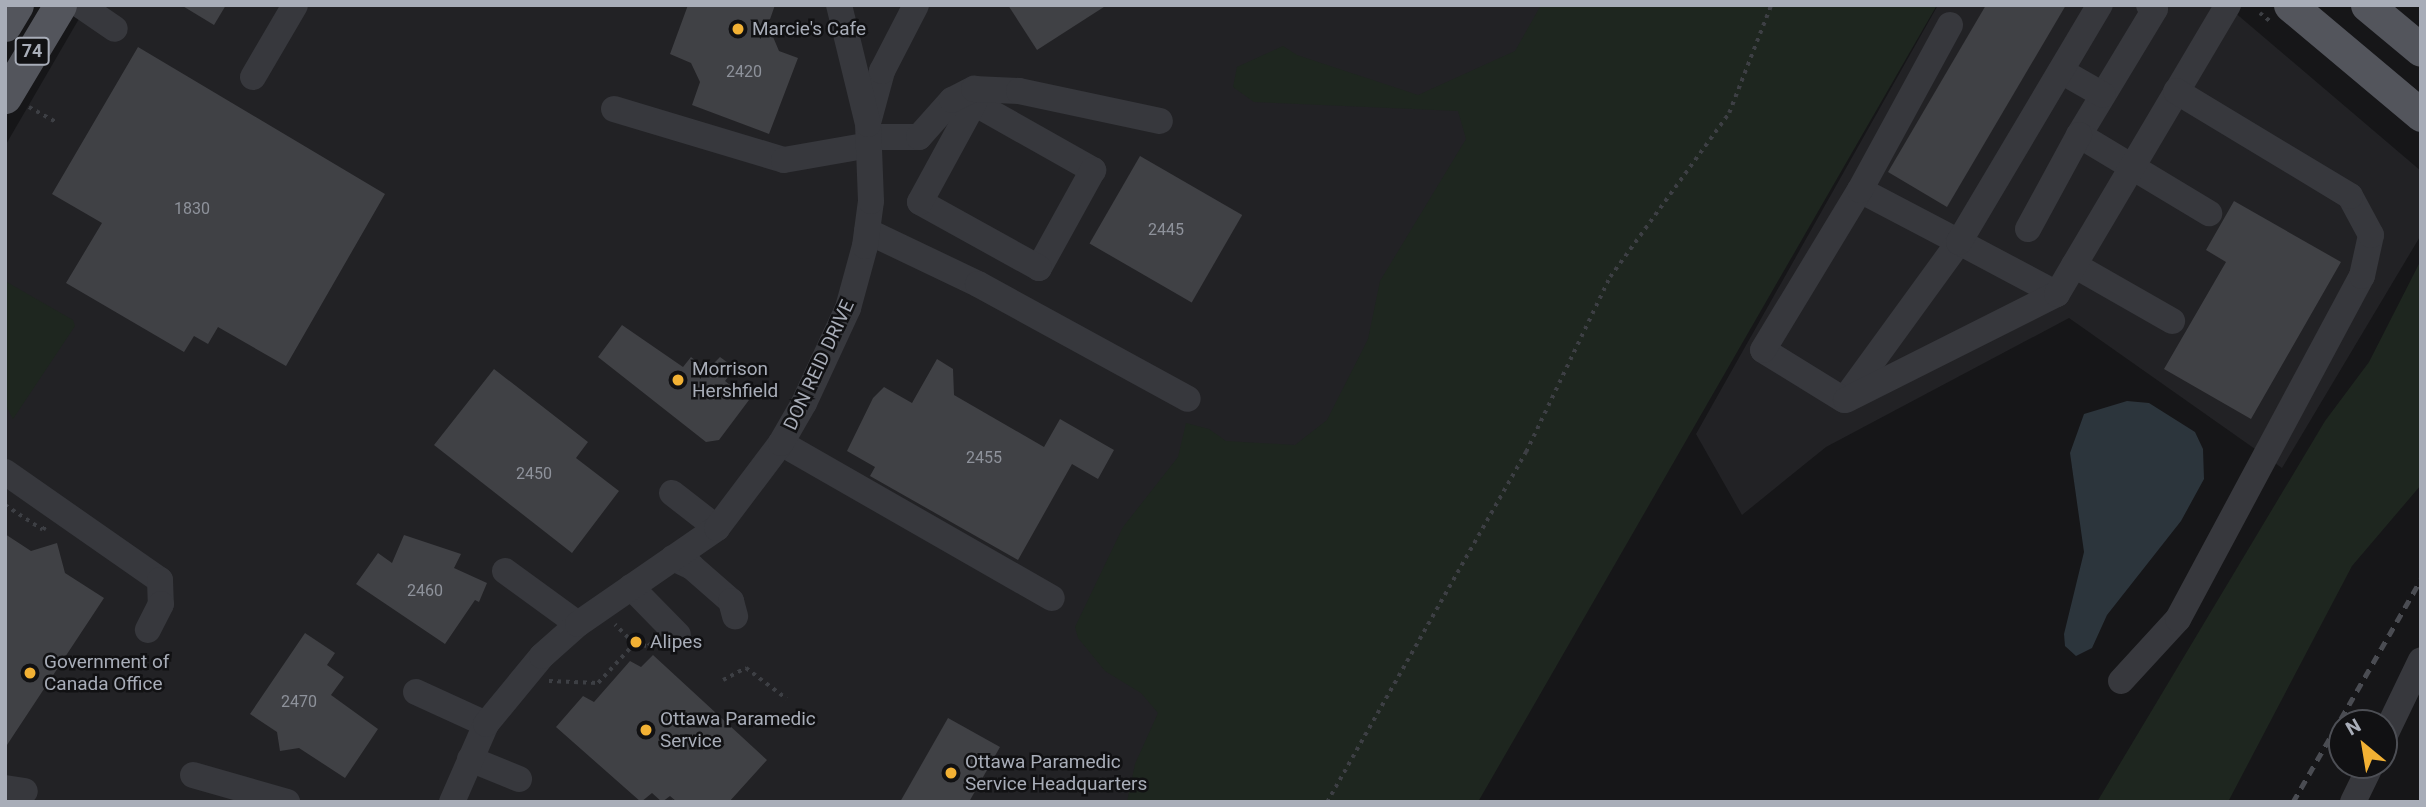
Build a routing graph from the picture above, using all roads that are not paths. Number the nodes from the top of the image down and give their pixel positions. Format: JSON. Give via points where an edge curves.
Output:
{"nodes":[{"id":1,"x":17,"y":5,"type":"edge"},
{"id":2,"x":60,"y":5,"type":"edge"},
{"id":3,"x":80,"y":5,"type":"edge"},
{"id":4,"x":295,"y":5,"type":"edge"},
{"id":5,"x":916,"y":5,"type":"edge"},
{"id":6,"x":2100,"y":5,"type":"edge"},
{"id":7,"x":2149,"y":5,"type":"edge"},
{"id":8,"x":2228,"y":5,"type":"edge"},
{"id":9,"x":2290,"y":5,"type":"edge"},
{"id":10,"x":2367,"y":5,"type":"edge"},
{"id":11,"x":842,"y":6,"type":"edge"},
{"id":12,"x":5,"y":25,"type":"edge"},
{"id":13,"x":1950,"y":25,"type":"dead end"},
{"id":14,"x":115,"y":29,"type":"dead end"},
{"id":15,"x":2421,"y":50,"type":"edge"},
{"id":16,"x":2061,"y":71,"type":"junction"},
{"id":17,"x":253,"y":77,"type":"dead end"},
{"id":18,"x":2176,"y":91,"type":"junction"},
{"id":19,"x":1031,"y":93,"type":"junction"},
{"id":20,"x":2103,"y":95,"type":"junction"},
{"id":21,"x":11,"y":99,"type":"edge"},
{"id":22,"x":614,"y":108,"type":"dead end"},
{"id":23,"x":2421,"y":115,"type":"edge"},
{"id":24,"x":1160,"y":121,"type":"dead end"},
{"id":25,"x":1014,"y":123,"type":"junction"},
{"id":26,"x":869,"y":135,"type":"junction"},
{"id":27,"x":2079,"y":135,"type":"junction"},
{"id":28,"x":2133,"y":164,"type":"junction"},
{"id":29,"x":1860,"y":190,"type":"junction"},
{"id":30,"x":2209,"y":213,"type":"dead end"},
{"id":31,"x":957,"y":222,"type":"junction"},
{"id":32,"x":2028,"y":229,"type":"dead end"},
{"id":33,"x":867,"y":231,"type":"junction"},
{"id":34,"x":1959,"y":242,"type":"junction"},
{"id":35,"x":934,"y":262,"type":"junction"},
{"id":36,"x":2074,"y":265,"type":"junction"},
{"id":37,"x":1039,"y":268,"type":"junction"},
{"id":38,"x":2057,"y":295,"type":"junction"},
{"id":39,"x":1018,"y":307,"type":"junction"},
{"id":40,"x":2172,"y":321,"type":"dead end"},
{"id":41,"x":1188,"y":399,"type":"dead end"},
{"id":42,"x":1844,"y":400,"type":"junction"},
{"id":43,"x":781,"y":443,"type":"junction"},
{"id":44,"x":5,"y":472,"type":"edge"},
{"id":45,"x":671,"y":493,"type":"dead end"},
{"id":46,"x":717,"y":528,"type":"junction"},
{"id":47,"x":505,"y":571,"type":"dead end"},
{"id":48,"x":631,"y":587,"type":"junction"},
{"id":49,"x":1052,"y":598,"type":"dead end"},
{"id":50,"x":578,"y":624,"type":"junction"},
{"id":51,"x":148,"y":629,"type":"dead end"},
{"id":52,"x":678,"y":635,"type":"dead end"},
{"id":53,"x":2421,"y":660,"type":"edge"},
{"id":54,"x":2121,"y":681,"type":"dead end"},
{"id":55,"x":416,"y":692,"type":"dead end"},
{"id":56,"x":2397,"y":709,"type":"edge"},
{"id":57,"x":486,"y":724,"type":"junction"},
{"id":58,"x":470,"y":759,"type":"junction"},
{"id":59,"x":193,"y":775,"type":"dead end"},
{"id":60,"x":519,"y":779,"type":"dead end"},
{"id":61,"x":2364,"y":779,"type":"edge"},
{"id":62,"x":287,"y":802,"type":"edge"},
{"id":63,"x":452,"y":802,"type":"edge"},
{"id":64,"x":2353,"y":802,"type":"edge"}],
"edges":[{"from":1,"to":12,"type":"main road","number":"74"},
{"from":2,"to":21,"type":"main road","number":"74"},
{"from":3,"to":14,"type":"street"},
{"from":4,"to":17,"type":"street"},
{"from":5,"to":26,"type":"street","via":[[882,71]]},
{"from":6,"to":16,"type":"street"},
{"from":7,"to":20,"type":"street","via":[[2155,9]]},
{"from":8,"to":18,"type":"street"},
{"from":9,"to":23,"type":"main road"},
{"from":10,"to":15,"type":"main road"},
{"from":11,"to":26,"type":"street","name":"DON REID DRIVE"},
{"from":13,"to":29,"type":"street"},
{"from":16,"to":20,"type":"street"},
{"from":16,"to":34,"type":"street"},
{"from":18,"to":28,"type":"street"},
{"from":18,"to":54,"type":"street","via":[[2350,196],[2371,235],[2362,276],[2178,619]]},
{"from":19,"to":24,"type":"street"},
{"from":19,"to":25,"type":"street"},
{"from":19,"to":26,"type":"street","via":[[967,90],[919,137]]},
{"from":20,"to":27,"type":"street"},
{"from":22,"to":26,"type":"street","via":[[784,160]]},
{"from":25,"to":31,"type":"street","via":[[974,103],[920,202]]},
{"from":25,"to":37,"type":"street","via":[[1093,170]]},
{"from":26,"to":33,"type":"street","name":"DON REID DRIVE"},
{"from":27,"to":28,"type":"street"},
{"from":27,"to":32,"type":"street"},
{"from":28,"to":30,"type":"street"},
{"from":28,"to":36,"type":"street"},
{"from":29,"to":34,"type":"street"},
{"from":29,"to":42,"type":"street","via":[[1763,351]]},
{"from":31,"to":35,"type":"street"},
{"from":31,"to":37,"type":"street"},
{"from":33,"to":35,"type":"street"},
{"from":33,"to":43,"type":"street","name":"DON REID DRIVE","via":[[848,308]]},
{"from":34,"to":38,"type":"street"},
{"from":34,"to":42,"type":"street"},
{"from":35,"to":39,"type":"street"},
{"from":36,"to":38,"type":"street"},
{"from":36,"to":40,"type":"street"},
{"from":37,"to":39,"type":"street"},
{"from":38,"to":42,"type":"street"},
{"from":39,"to":41,"type":"street"},
{"from":43,"to":46,"type":"street","name":"DON REID DRIVE"},
{"from":43,"to":49,"type":"street"},
{"from":44,"to":51,"type":"street","via":[[160,580],[161,604]]},
{"from":45,"to":46,"type":"street"},
{"from":46,"to":48,"type":"street","name":"DON REID DRIVE"},
{"from":47,"to":50,"type":"street"},
{"from":48,"to":50,"type":"street","name":"DON REID DRIVE"},
{"from":48,"to":52,"type":"street"},
{"from":50,"to":57,"type":"street","name":"DON REID DRIVE","via":[[542,656]]},
{"from":53,"to":56,"type":"street"},
{"from":55,"to":57,"type":"street"},
{"from":57,"to":58,"type":"street","name":"DON REID DRIVE"},
{"from":58,"to":60,"type":"street"},
{"from":58,"to":63,"type":"street","name":"DON REID DRIVE"},
{"from":59,"to":62,"type":"street"},
{"from":61,"to":64,"type":"street"}]}
